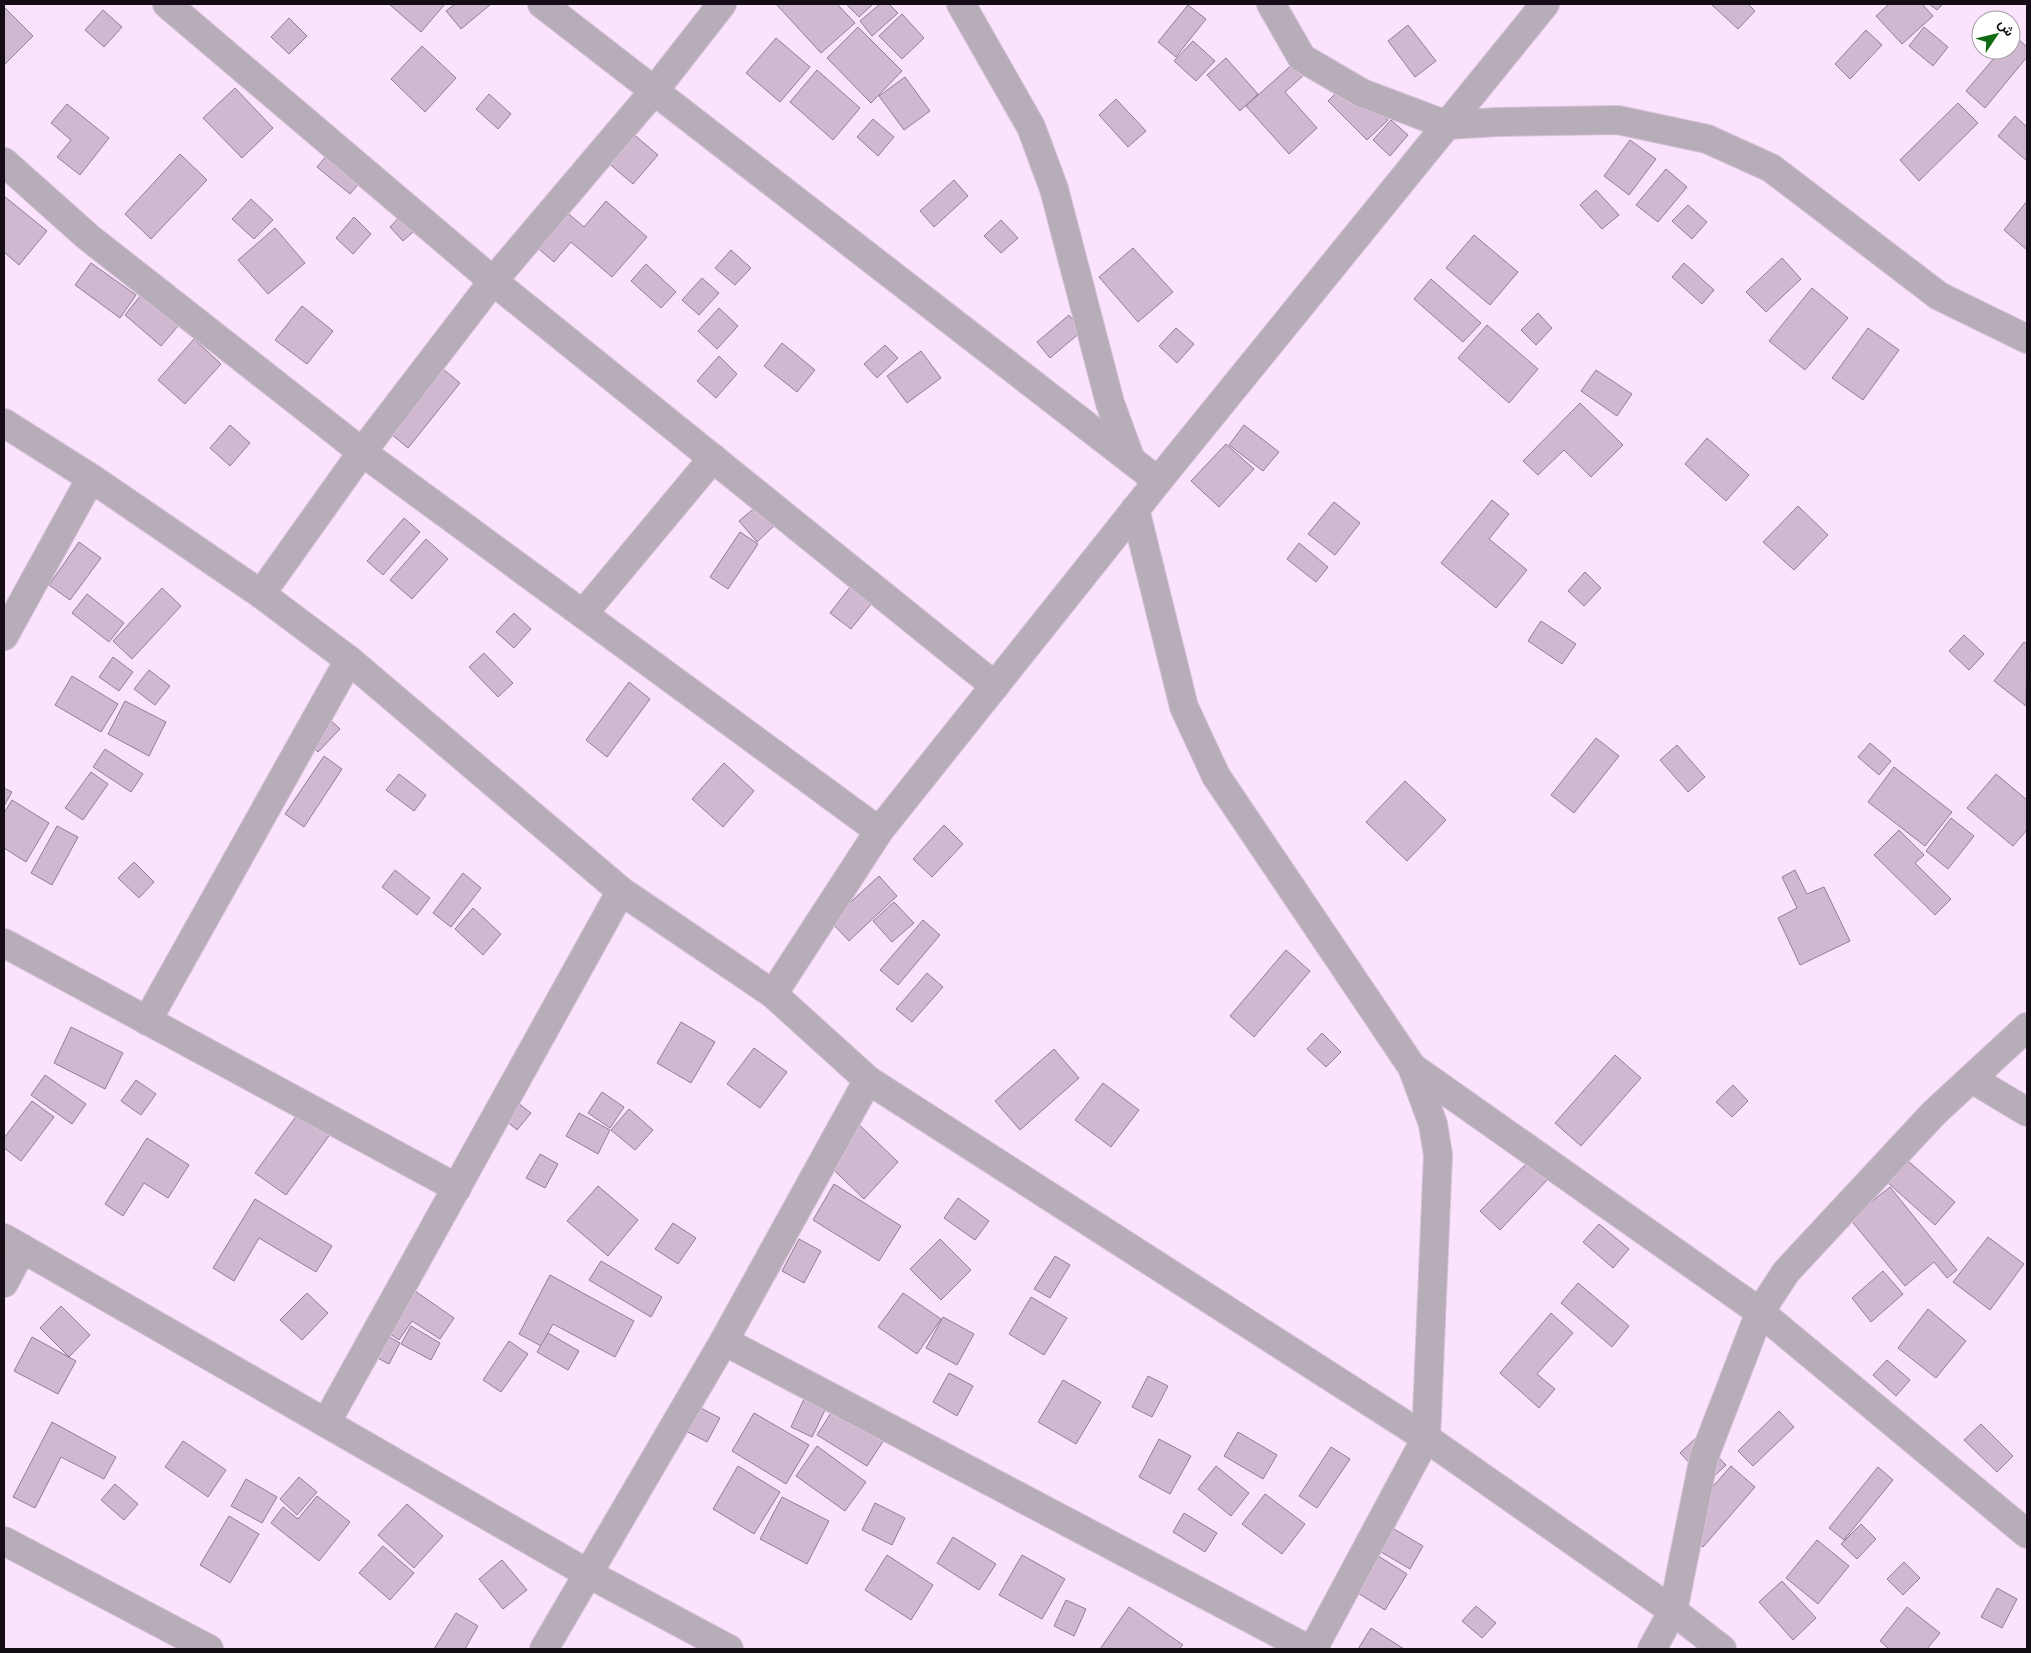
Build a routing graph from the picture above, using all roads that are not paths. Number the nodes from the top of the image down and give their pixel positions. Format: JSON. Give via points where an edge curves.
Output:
{"nodes":[{"id":1,"x":168,"y":4,"type":"edge"},
{"id":2,"x":542,"y":4,"type":"edge"},
{"id":3,"x":722,"y":4,"type":"edge"},
{"id":4,"x":961,"y":4,"type":"edge"},
{"id":5,"x":1271,"y":4,"type":"edge"},
{"id":6,"x":1545,"y":4,"type":"edge"},
{"id":7,"x":654,"y":91,"type":"junction"},
{"id":8,"x":1447,"y":125,"type":"junction"},
{"id":9,"x":4,"y":162,"type":"edge"},
{"id":10,"x":493,"y":280,"type":"junction"},
{"id":11,"x":2027,"y":339,"type":"edge"},
{"id":12,"x":4,"y":423,"type":"edge"},
{"id":13,"x":362,"y":452,"type":"junction"},
{"id":14,"x":713,"y":458,"type":"junction"},
{"id":15,"x":1131,"y":460,"type":"junction"},
{"id":16,"x":91,"y":478,"type":"junction"},
{"id":17,"x":1158,"y":481,"type":"junction"},
{"id":18,"x":1135,"y":509,"type":"junction"},
{"id":19,"x":261,"y":594,"type":"junction"},
{"id":20,"x":583,"y":614,"type":"junction"},
{"id":21,"x":4,"y":636,"type":"edge"},
{"id":22,"x":349,"y":660,"type":"junction"},
{"id":23,"x":995,"y":686,"type":"junction"},
{"id":24,"x":879,"y":831,"type":"junction"},
{"id":25,"x":621,"y":891,"type":"junction"},
{"id":26,"x":4,"y":943,"type":"edge"},
{"id":27,"x":773,"y":994,"type":"junction"},
{"id":28,"x":147,"y":1020,"type":"junction"},
{"id":29,"x":2027,"y":1027,"type":"edge"},
{"id":30,"x":1412,"y":1067,"type":"junction"},
{"id":31,"x":1972,"y":1079,"type":"junction"},
{"id":32,"x":868,"y":1080,"type":"junction"},
{"id":33,"x":2027,"y":1112,"type":"edge"},
{"id":34,"x":456,"y":1188,"type":"junction"},
{"id":35,"x":13,"y":1243,"type":"edge"},
{"id":36,"x":4,"y":1283,"type":"edge"},
{"id":37,"x":1760,"y":1312,"type":"junction"},
{"id":38,"x":724,"y":1341,"type":"junction"},
{"id":39,"x":326,"y":1423,"type":"junction"},
{"id":40,"x":1426,"y":1438,"type":"junction"},
{"id":41,"x":2027,"y":1534,"type":"edge"},
{"id":42,"x":4,"y":1541,"type":"edge"},
{"id":43,"x":587,"y":1573,"type":"junction"},
{"id":44,"x":1674,"y":1611,"type":"junction"},
{"id":45,"x":209,"y":1649,"type":"edge"},
{"id":46,"x":544,"y":1649,"type":"edge"},
{"id":47,"x":729,"y":1649,"type":"edge"},
{"id":48,"x":1308,"y":1649,"type":"edge"},
{"id":49,"x":1313,"y":1649,"type":"edge"},
{"id":50,"x":1652,"y":1649,"type":"edge"},
{"id":51,"x":1722,"y":1649,"type":"edge"}],
"edges":[{"from":1,"to":10,"type":"street"},
{"from":2,"to":7,"type":"street"},
{"from":3,"to":7,"type":"street"},
{"from":4,"to":15,"type":"street","via":[[1032,127],[1054,189],[1110,403]]},
{"from":5,"to":8,"type":"street","via":[[1302,58],[1362,93]]},
{"from":6,"to":8,"type":"street"},
{"from":7,"to":10,"type":"street"},
{"from":7,"to":15,"type":"street"},
{"from":8,"to":11,"type":"street","via":[[1618,120],[1707,139],[1771,168],[1939,296]]},
{"from":8,"to":17,"type":"street"},
{"from":9,"to":13,"type":"street","via":[[88,237]]},
{"from":10,"to":13,"type":"street"},
{"from":10,"to":14,"type":"street"},
{"from":12,"to":16,"type":"street"},
{"from":13,"to":19,"type":"street"},
{"from":13,"to":20,"type":"street"},
{"from":14,"to":20,"type":"street"},
{"from":14,"to":23,"type":"street"},
{"from":15,"to":17,"type":"street"},
{"from":16,"to":19,"type":"street"},
{"from":16,"to":21,"type":"street"},
{"from":17,"to":18,"type":"street"},
{"from":18,"to":23,"type":"street"},
{"from":18,"to":30,"type":"street","via":[[1184,707],[1216,776]]},
{"from":19,"to":22,"type":"street"},
{"from":20,"to":24,"type":"street"},
{"from":22,"to":25,"type":"street"},
{"from":22,"to":28,"type":"street"},
{"from":23,"to":24,"type":"street"},
{"from":24,"to":27,"type":"street"},
{"from":25,"to":27,"type":"street"},
{"from":25,"to":34,"type":"street"},
{"from":26,"to":28,"type":"street"},
{"from":27,"to":32,"type":"street"},
{"from":28,"to":34,"type":"street"},
{"from":29,"to":31,"type":"street"},
{"from":30,"to":37,"type":"street"},
{"from":30,"to":40,"type":"street","via":[[1433,1124],[1438,1155]]},
{"from":31,"to":33,"type":"street"},
{"from":31,"to":37,"type":"street","via":[[1934,1113],[1786,1272]]},
{"from":32,"to":38,"type":"street"},
{"from":32,"to":40,"type":"street"},
{"from":34,"to":39,"type":"street"},
{"from":35,"to":36,"type":"street"},
{"from":35,"to":39,"type":"street"},
{"from":37,"to":41,"type":"street"},
{"from":37,"to":44,"type":"street","via":[[1704,1457]]},
{"from":38,"to":43,"type":"street"},
{"from":38,"to":48,"type":"street"},
{"from":39,"to":43,"type":"street"},
{"from":40,"to":44,"type":"street"},
{"from":40,"to":49,"type":"street"},
{"from":42,"to":45,"type":"street"},
{"from":43,"to":46,"type":"street"},
{"from":43,"to":47,"type":"street"},
{"from":44,"to":50,"type":"street"},
{"from":44,"to":51,"type":"street"}]}
